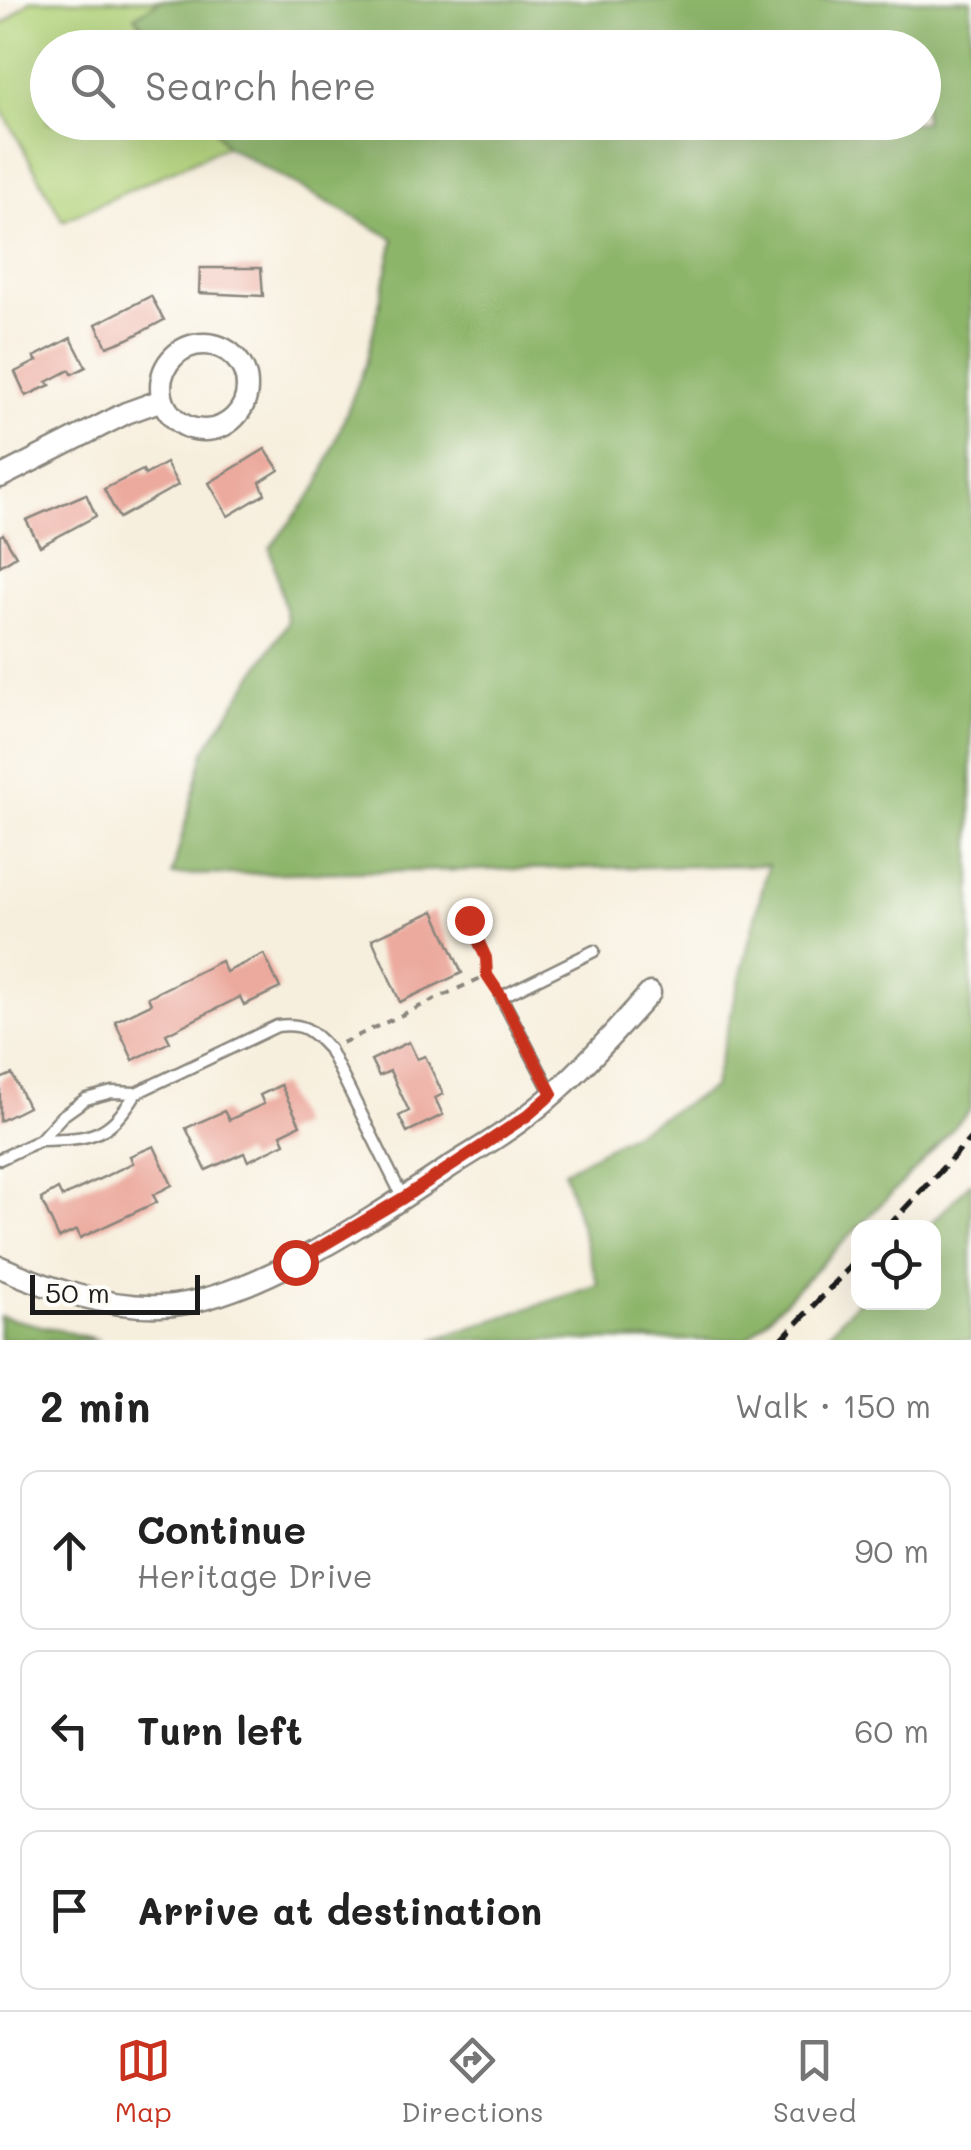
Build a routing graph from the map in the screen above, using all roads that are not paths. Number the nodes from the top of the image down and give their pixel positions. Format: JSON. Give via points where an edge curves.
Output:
{"nodes":[{"id":1,"x":162,"y":400,"type":"junction"},
{"id":2,"x":0,"y":477,"type":"edge"},
{"id":3,"x":594,"y":951,"type":"dead end"},
{"id":4,"x":650,"y":992,"type":"dead end"},
{"id":5,"x":136,"y":1093,"type":"junction"},
{"id":6,"x":552,"y":1094,"type":"junction"},
{"id":7,"x":40,"y":1140,"type":"junction"},
{"id":8,"x":0,"y":1159,"type":"edge"},
{"id":9,"x":403,"y":1198,"type":"junction"},
{"id":10,"x":0,"y":1267,"type":"edge"}],
"edges":[{"from":1,"to":1,"type":"street","via":[[178,422],[217,429],[246,401],[246,374],[228,350],[199,343],[172,357]]},
{"from":1,"to":2,"type":"street"},
{"from":3,"to":6,"type":"lane","via":[[501,996]]},
{"from":4,"to":6,"type":"street"},
{"from":5,"to":7,"type":"lane","via":[[86,1099]]},
{"from":5,"to":7,"type":"lane","via":[[110,1127],[94,1135]]},
{"from":5,"to":9,"type":"lane","via":[[276,1026],[296,1024],[329,1048]]},
{"from":6,"to":9,"type":"street"},
{"from":7,"to":8,"type":"lane"},
{"from":9,"to":10,"type":"street","via":[[253,1282],[162,1306],[79,1296]]}]}
